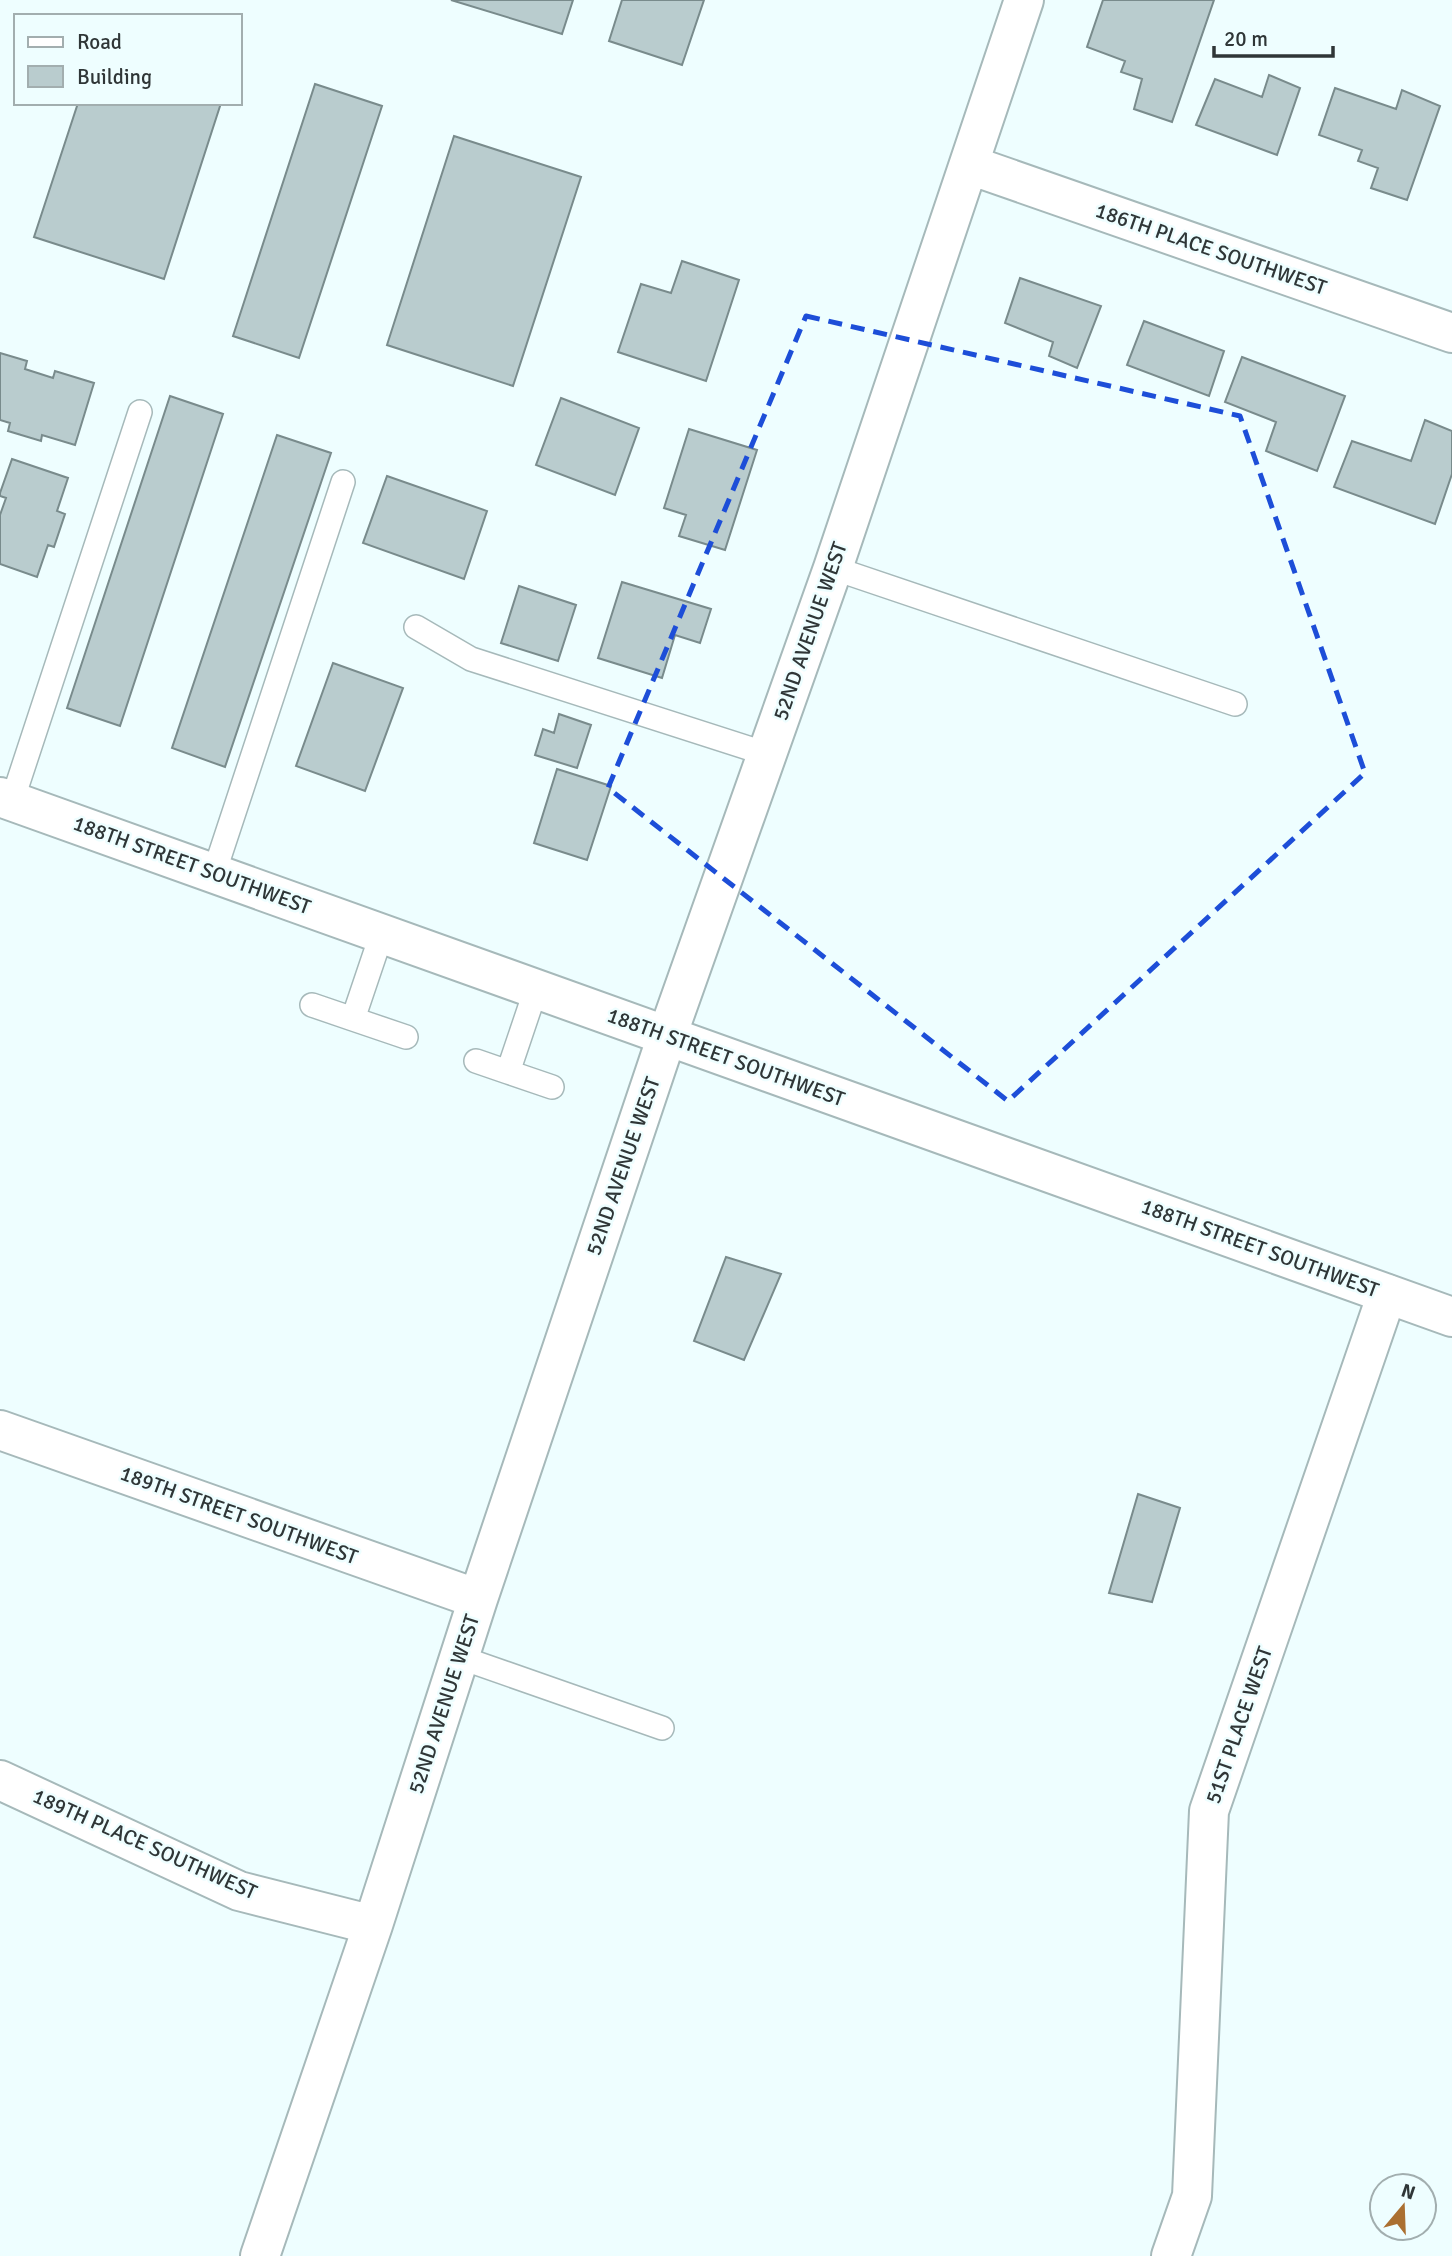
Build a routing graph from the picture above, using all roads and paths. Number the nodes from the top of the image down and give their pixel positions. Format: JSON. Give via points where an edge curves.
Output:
{"nodes":[{"id":1,"x":1024,"y":0,"type":"edge"},
{"id":2,"x":970,"y":165,"type":"junction"},
{"id":3,"x":1452,"y":333,"type":"edge"},
{"id":4,"x":140,"y":412,"type":"dead end"},
{"id":5,"x":343,"y":482,"type":"dead end"},
{"id":6,"x":833,"y":568,"type":"junction"},
{"id":7,"x":416,"y":626,"type":"dead end"},
{"id":8,"x":1235,"y":705,"type":"dead end"},
{"id":9,"x":767,"y":754,"type":"junction"},
{"id":10,"x":6,"y":799,"type":"edge"},
{"id":11,"x":214,"y":873,"type":"junction"},
{"id":12,"x":383,"y":933,"type":"junction"},
{"id":13,"x":536,"y":989,"type":"junction"},
{"id":14,"x":312,"y":1005,"type":"dead end"},
{"id":15,"x":353,"y":1019,"type":"junction"},
{"id":16,"x":667,"y":1036,"type":"junction"},
{"id":17,"x":406,"y":1037,"type":"dead end"},
{"id":18,"x":476,"y":1061,"type":"dead end"},
{"id":19,"x":508,"y":1072,"type":"junction"},
{"id":20,"x":552,"y":1087,"type":"dead end"},
{"id":21,"x":1387,"y":1294,"type":"junction"},
{"id":22,"x":1452,"y":1317,"type":"edge"},
{"id":23,"x":0,"y":1430,"type":"edge"},
{"id":24,"x":478,"y":1599,"type":"junction"},
{"id":25,"x":459,"y":1657,"type":"junction"},
{"id":26,"x":662,"y":1728,"type":"dead end"},
{"id":27,"x":0,"y":1780,"type":"edge"},
{"id":28,"x":373,"y":1925,"type":"junction"},
{"id":29,"x":260,"y":2256,"type":"edge"},
{"id":30,"x":1171,"y":2256,"type":"edge"}],
"edges":[{"from":1,"to":2,"type":"street","name":"52ND AVENUE WEST"},
{"from":2,"to":3,"type":"street","name":"186TH PLACE SOUTHWEST"},
{"from":2,"to":6,"type":"street","name":"52ND AVENUE WEST"},
{"from":4,"to":10,"type":"lane"},
{"from":5,"to":11,"type":"lane"},
{"from":6,"to":8,"type":"lane"},
{"from":6,"to":9,"type":"street","name":"52ND AVENUE WEST"},
{"from":7,"to":9,"type":"lane","via":[[471,659]]},
{"from":9,"to":16,"type":"street","name":"52ND AVENUE WEST"},
{"from":10,"to":11,"type":"street","name":"188TH STREET SOUTHWEST"},
{"from":11,"to":12,"type":"street","name":"188TH STREET SOUTHWEST"},
{"from":12,"to":13,"type":"street","name":"188TH STREET SOUTHWEST"},
{"from":12,"to":15,"type":"lane"},
{"from":13,"to":16,"type":"street","name":"188TH STREET SOUTHWEST"},
{"from":13,"to":19,"type":"lane"},
{"from":14,"to":15,"type":"lane"},
{"from":15,"to":17,"type":"lane"},
{"from":16,"to":21,"type":"street","name":"188TH STREET SOUTHWEST"},
{"from":16,"to":24,"type":"street","name":"52ND AVENUE WEST"},
{"from":18,"to":19,"type":"lane"},
{"from":19,"to":20,"type":"lane"},
{"from":21,"to":22,"type":"street","name":"188TH STREET SOUTHWEST"},
{"from":21,"to":30,"type":"street","name":"51ST PLACE WEST","via":[[1209,1811],[1192,2196]]},
{"from":23,"to":24,"type":"street","name":"189TH STREET SOUTHWEST"},
{"from":24,"to":25,"type":"street","name":"52ND AVENUE WEST"},
{"from":25,"to":26,"type":"lane"},
{"from":25,"to":28,"type":"street","name":"52ND AVENUE WEST"},
{"from":27,"to":28,"type":"street","name":"189TH PLACE SOUTHWEST","via":[[239,1891]]},
{"from":28,"to":29,"type":"street","name":"52ND AVENUE WEST"}]}
